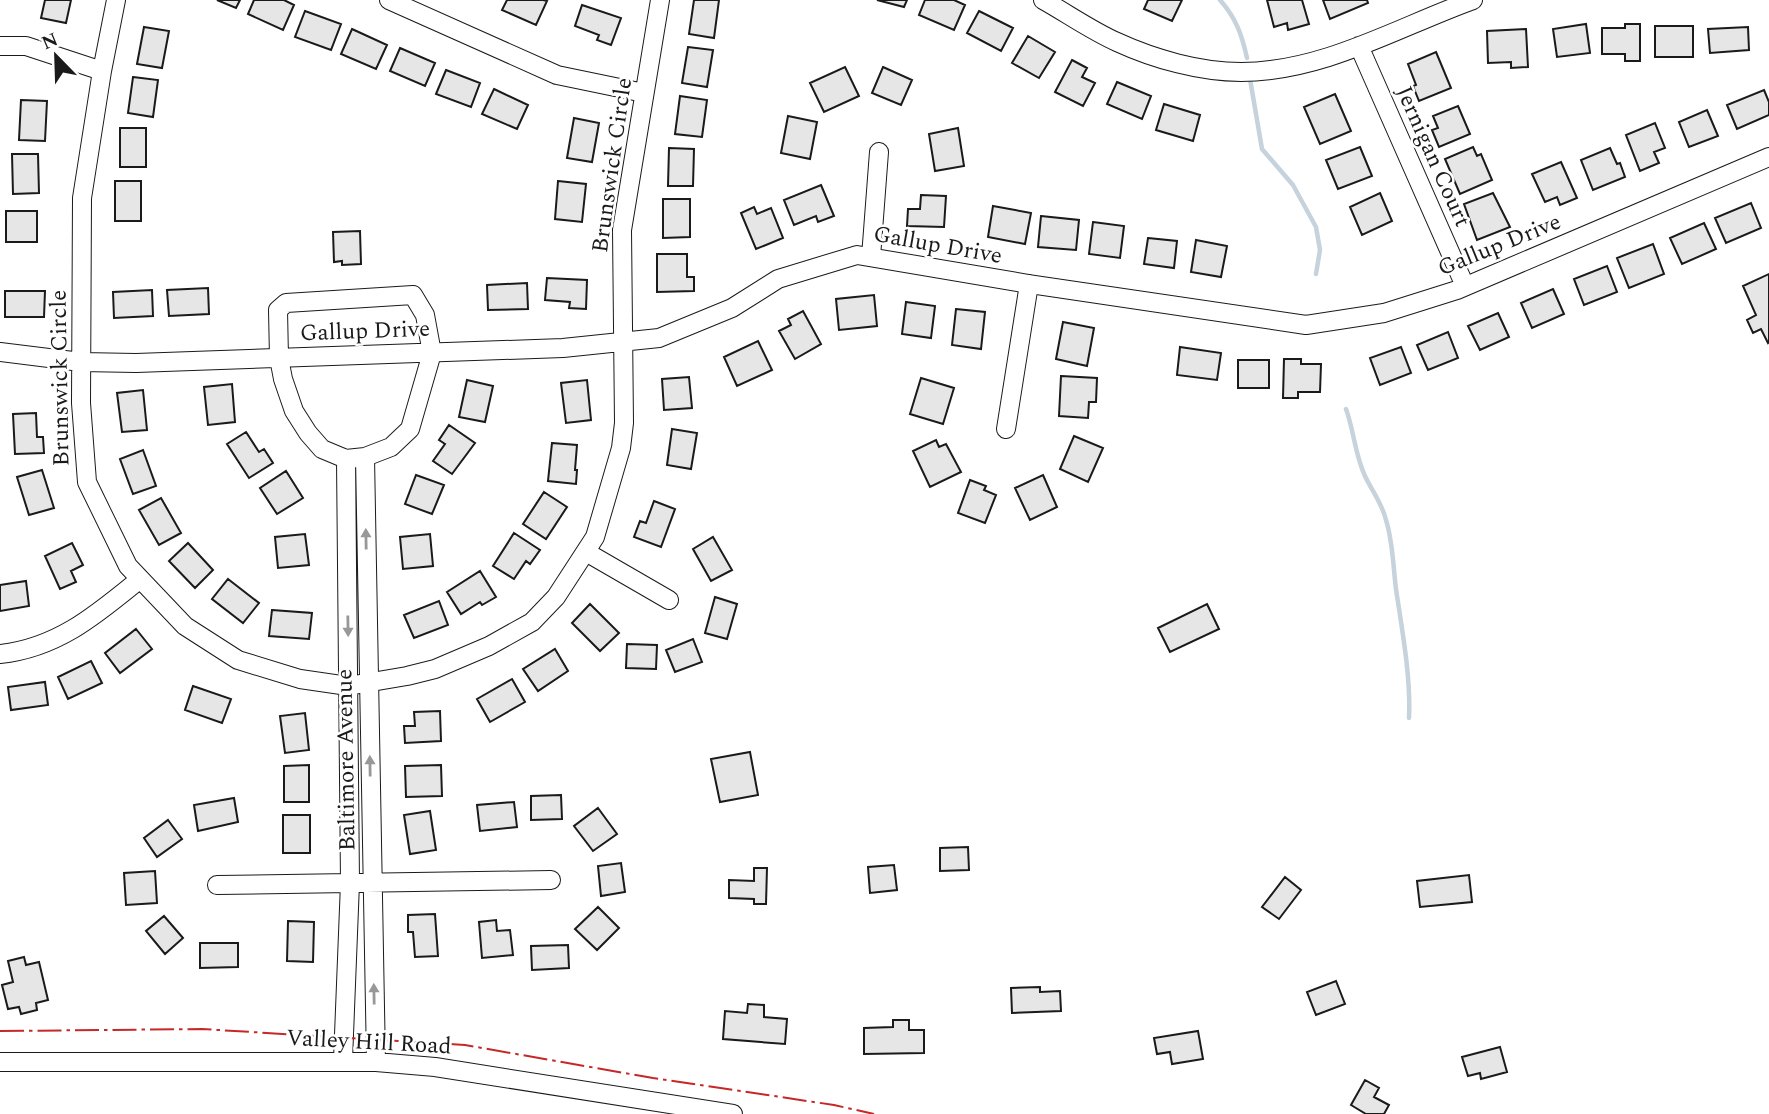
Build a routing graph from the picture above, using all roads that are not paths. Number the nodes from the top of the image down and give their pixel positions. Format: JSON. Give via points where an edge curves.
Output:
{"nodes":[{"id":1,"x":116,"y":0,"type":"edge"},
{"id":2,"x":389,"y":0,"type":"edge"},
{"id":3,"x":660,"y":0,"type":"edge"},
{"id":4,"x":1043,"y":0,"type":"edge"},
{"id":5,"x":1473,"y":0,"type":"edge"},
{"id":6,"x":0,"y":46,"type":"edge"},
{"id":7,"x":1359,"y":46,"type":"junction"},
{"id":8,"x":102,"y":71,"type":"junction"},
{"id":9,"x":645,"y":93,"type":"junction"},
{"id":10,"x":879,"y":152,"type":"dead end"},
{"id":11,"x":1769,"y":157,"type":"edge"},
{"id":12,"x":871,"y":257,"type":"junction"},
{"id":13,"x":1029,"y":284,"type":"junction"},
{"id":14,"x":1465,"y":286,"type":"junction"},
{"id":15,"x":622,"y":343,"type":"junction"},
{"id":16,"x":0,"y":352,"type":"edge"},
{"id":17,"x":432,"y":353,"type":"junction"},
{"id":18,"x":279,"y":358,"type":"junction"},
{"id":19,"x":81,"y":362,"type":"junction"},
{"id":20,"x":1006,"y":429,"type":"dead end"},
{"id":21,"x":365,"y":457,"type":"junction"},
{"id":22,"x":346,"y":459,"type":"junction"},
{"id":23,"x":586,"y":552,"type":"junction"},
{"id":24,"x":140,"y":579,"type":"junction"},
{"id":25,"x":669,"y":600,"type":"dead end"},
{"id":26,"x":0,"y":654,"type":"edge"},
{"id":27,"x":368,"y":681,"type":"junction"},
{"id":28,"x":348,"y":685,"type":"junction"},
{"id":29,"x":551,"y":880,"type":"dead end"},
{"id":30,"x":350,"y":883,"type":"junction"},
{"id":31,"x":371,"y":883,"type":"junction"},
{"id":32,"x":217,"y":885,"type":"dead end"},
{"id":33,"x":343,"y":1060,"type":"junction"},
{"id":34,"x":0,"y":1062,"type":"edge"},
{"id":35,"x":376,"y":1062,"type":"junction"},
{"id":36,"x":733,"y":1114,"type":"edge"}],
"edges":[{"from":1,"to":8,"type":"street","name":"Brunswick Circle"},
{"from":2,"to":9,"type":"street","via":[[557,75]]},
{"from":3,"to":9,"type":"street","name":"Brunswick Circle"},
{"from":4,"to":7,"type":"street","via":[[1117,42],[1203,68],[1274,69]]},
{"from":5,"to":7,"type":"street"},
{"from":6,"to":8,"type":"street","via":[[26,46]]},
{"from":7,"to":14,"type":"street","name":"Jernigan Court"},
{"from":8,"to":19,"type":"street","name":"Brunswick Circle","via":[[82,198]]},
{"from":9,"to":15,"type":"street","name":"Brunswick Circle","via":[[622,230]]},
{"from":10,"to":12,"type":"street"},
{"from":11,"to":14,"type":"street","name":"Gallup Drive"},
{"from":12,"to":13,"type":"street","name":"Gallup Drive"},
{"from":12,"to":15,"type":"street","name":"Gallup Drive","via":[[856,255],[778,279],[732,309],[701,322],[659,338]]},
{"from":13,"to":14,"type":"street","name":"Gallup Drive","via":[[1306,325],[1384,313]]},
{"from":13,"to":20,"type":"street"},
{"from":15,"to":17,"type":"street","name":"Gallup Drive"},
{"from":15,"to":23,"type":"street","name":"Brunswick Circle","via":[[621,448],[595,537]]},
{"from":16,"to":19,"type":"street","name":"Gallup Drive"},
{"from":17,"to":18,"type":"street","name":"Gallup Drive"},
{"from":17,"to":18,"type":"street","via":[[425,315],[413,295],[286,303],[278,310]]},
{"from":17,"to":21,"type":"street","via":[[410,429],[391,447]]},
{"from":18,"to":19,"type":"street","name":"Gallup Drive"},
{"from":18,"to":22,"type":"street","via":[[294,411],[308,433],[323,449]]},
{"from":19,"to":24,"type":"street","name":"Brunswick Circle","via":[[86,482],[128,566]]},
{"from":21,"to":22,"type":"street"},
{"from":27,"to":21,"type":"street","name":"Baltimore Avenue","one_way":true},
{"from":22,"to":28,"type":"street","name":"Baltimore Avenue","one_way":true},
{"from":23,"to":25,"type":"street"},
{"from":23,"to":27,"type":"street","name":"Brunswick Circle","via":[[556,597],[532,622],[435,669]]},
{"from":24,"to":26,"type":"street","via":[[94,617],[54,641]]},
{"from":24,"to":28,"type":"street","name":"Brunswick Circle","via":[[185,626],[238,660],[300,679]]},
{"from":27,"to":28,"type":"street","name":"Brunswick Circle"},
{"from":31,"to":27,"type":"street","name":"Baltimore Avenue","one_way":true},
{"from":28,"to":30,"type":"street","name":"Baltimore Avenue"},
{"from":29,"to":31,"type":"street"},
{"from":30,"to":31,"type":"street"},
{"from":30,"to":32,"type":"street"},
{"from":30,"to":33,"type":"street","name":"Baltimore Avenue"},
{"from":35,"to":31,"type":"street","name":"Baltimore Avenue","one_way":true},
{"from":33,"to":34,"type":"street","name":"Valley Hill Road"},
{"from":33,"to":35,"type":"street","name":"Valley Hill Road"},
{"from":35,"to":36,"type":"street","name":"Valley Hill Road","via":[[435,1067]]}]}
